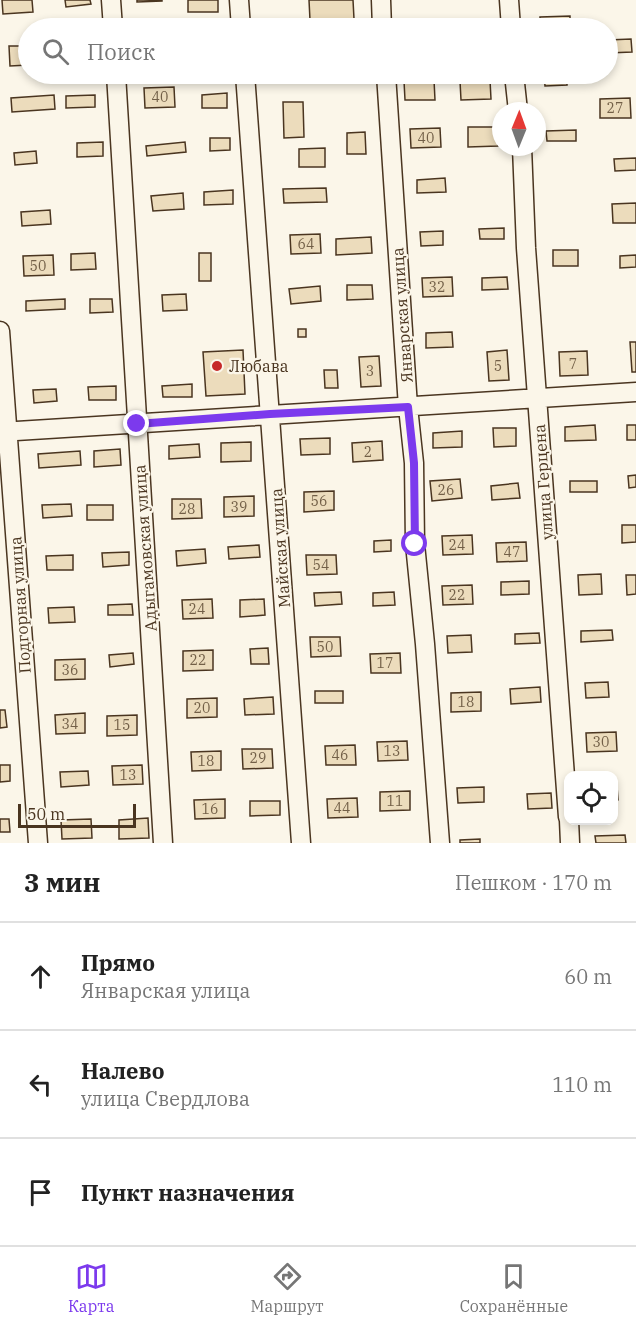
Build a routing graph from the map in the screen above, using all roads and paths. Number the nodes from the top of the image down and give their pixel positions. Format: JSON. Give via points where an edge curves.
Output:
{"nodes":[{"id":1,"x":111,"y":0,"type":"edge"},
{"id":2,"x":239,"y":0,"type":"edge"},
{"id":3,"x":381,"y":0,"type":"edge"},
{"id":4,"x":509,"y":0,"type":"edge"},
{"id":5,"x":112,"y":18,"type":"edge"},
{"id":6,"x":241,"y":18,"type":"edge"},
{"id":7,"x":382,"y":18,"type":"edge"},
{"id":8,"x":510,"y":18,"type":"edge"},
{"id":9,"x":117,"y":84,"type":"edge"},
{"id":10,"x":246,"y":84,"type":"edge"},
{"id":11,"x":387,"y":84,"type":"edge"},
{"id":12,"x":515,"y":84,"type":"edge"},
{"id":13,"x":517,"y":102,"type":"edge"},
{"id":14,"x":522,"y":156,"type":"edge"},
{"id":15,"x":0,"y":332,"type":"edge"},
{"id":16,"x":636,"y":392,"type":"edge"},
{"id":17,"x":537,"y":397,"type":"junction"},
{"id":18,"x":408,"y":407,"type":"junction"},
{"id":19,"x":270,"y":414,"type":"junction"},
{"id":20,"x":137,"y":424,"type":"junction"},
{"id":21,"x":4,"y":432,"type":"edge"},
{"id":22,"x":565,"y":771,"type":"edge"},
{"id":23,"x":569,"y":825,"type":"edge"},
{"id":24,"x":38,"y":843,"type":"edge"},
{"id":25,"x":163,"y":843,"type":"edge"},
{"id":26,"x":301,"y":843,"type":"edge"},
{"id":27,"x":440,"y":843,"type":"edge"},
{"id":28,"x":570,"y":843,"type":"edge"}],
"edges":[{"from":1,"to":5,"type":"street"},
{"from":2,"to":6,"type":"street"},
{"from":3,"to":7,"type":"street"},
{"from":4,"to":8,"type":"street"},
{"from":9,"to":20,"type":"street","name":"Адыгамовская улица"},
{"from":10,"to":19,"type":"street","name":"Майская улица"},
{"from":11,"to":18,"type":"street","name":"Январская улица"},
{"from":12,"to":13,"type":"street"},
{"from":14,"to":17,"type":"street","name":"улица Герцена"},
{"from":15,"to":21,"type":"street","name":"Подгорная улица"},
{"from":16,"to":17,"type":"street"},
{"from":17,"to":18,"type":"street"},
{"from":17,"to":22,"type":"street","name":"улица Герцена"},
{"from":18,"to":19,"type":"street"},
{"from":18,"to":27,"type":"street","name":"Январская улица","via":[[414,463],[415,544]]},
{"from":19,"to":20,"type":"street"},
{"from":19,"to":26,"type":"street","name":"Майская улица"},
{"from":20,"to":21,"type":"street"},
{"from":20,"to":25,"type":"street","name":"Адыгамовская улица"},
{"from":21,"to":24,"type":"street","name":"Подгорная улица"},
{"from":23,"to":28,"type":"street","name":"улица Герцена"}]}
